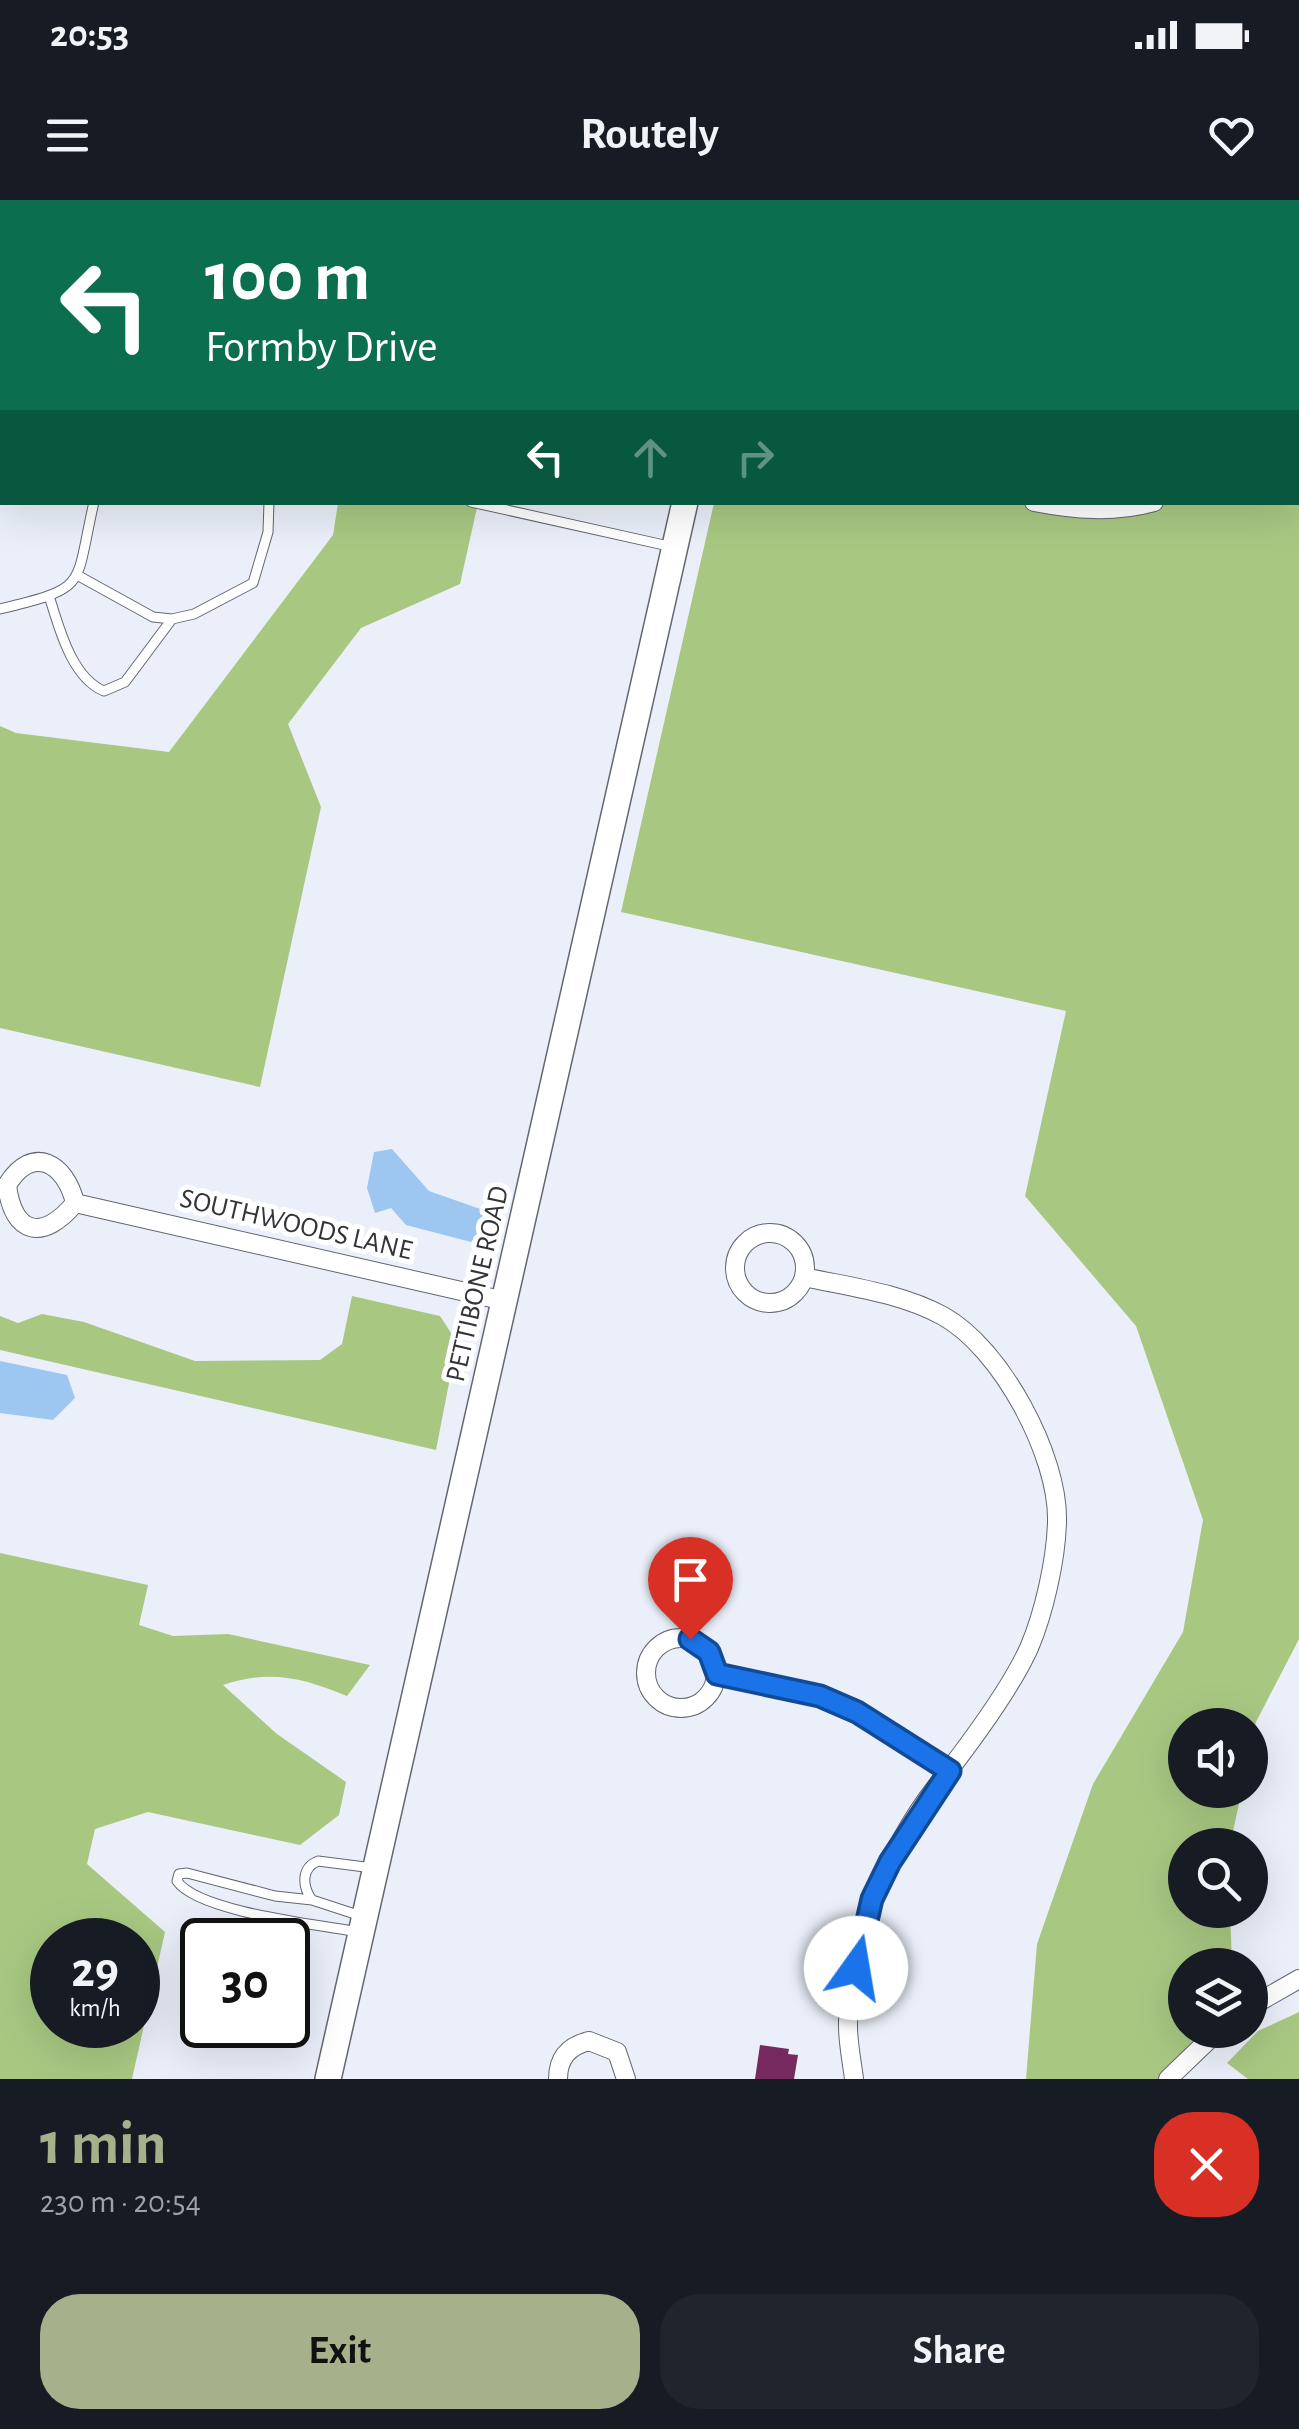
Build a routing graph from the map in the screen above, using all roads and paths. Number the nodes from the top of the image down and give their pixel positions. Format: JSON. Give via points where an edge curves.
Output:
{"nodes":[{"id":1,"x":93,"y":505,"type":"edge"},
{"id":2,"x":269,"y":505,"type":"edge"},
{"id":3,"x":484,"y":505,"type":"edge"},
{"id":4,"x":683,"y":505,"type":"edge"},
{"id":5,"x":1053,"y":505,"type":"edge"},
{"id":6,"x":1143,"y":505,"type":"edge"},
{"id":7,"x":674,"y":548,"type":"junction"},
{"id":8,"x":77,"y":575,"type":"junction"},
{"id":9,"x":50,"y":599,"type":"junction"},
{"id":10,"x":0,"y":609,"type":"edge"},
{"id":11,"x":172,"y":619,"type":"junction"},
{"id":12,"x":75,"y":1204,"type":"dead end"},
{"id":13,"x":804,"y":1277,"type":"junction"},
{"id":14,"x":505,"y":1301,"type":"junction"},
{"id":15,"x":717,"y":1674,"type":"junction"},
{"id":16,"x":950,"y":1771,"type":"junction"},
{"id":17,"x":376,"y":1868,"type":"junction"},
{"id":18,"x":312,"y":1900,"type":"junction"},
{"id":19,"x":363,"y":1925,"type":"junction"},
{"id":20,"x":1299,"y":1979,"type":"edge"},
{"id":21,"x":1268,"y":1997,"type":"edge"},
{"id":22,"x":1200,"y":2048,"type":"edge"},
{"id":23,"x":328,"y":2079,"type":"edge"},
{"id":24,"x":558,"y":2079,"type":"edge"},
{"id":25,"x":626,"y":2079,"type":"edge"},
{"id":26,"x":854,"y":2079,"type":"edge"},
{"id":27,"x":1168,"y":2079,"type":"edge"}],
"edges":[{"from":1,"to":8,"type":"lane"},
{"from":2,"to":11,"type":"lane","via":[[253,584]]},
{"from":3,"to":7,"type":"lane"},
{"from":4,"to":7,"type":"street","name":"PETTIBONE ROAD"},
{"from":5,"to":6,"type":"street"},
{"from":7,"to":14,"type":"street","name":"PETTIBONE ROAD"},
{"from":8,"to":9,"type":"lane"},
{"from":8,"to":11,"type":"lane","via":[[153,617]]},
{"from":9,"to":10,"type":"lane"},
{"from":9,"to":11,"type":"lane","via":[[74,659],[104,690],[125,682]]},
{"from":12,"to":14,"type":"street","name":"SOUTHWOODS LANE"},
{"from":13,"to":13,"type":"street","via":[[781,1302],[758,1302],[740,1287],[735,1265],[744,1244],[776,1233],[802,1254]]},
{"from":13,"to":16,"type":"street","via":[[944,1316],[980,1345],[1017,1397],[1050,1472],[1057,1521],[1028,1648]]},
{"from":14,"to":17,"type":"street","name":"PETTIBONE ROAD"},
{"from":15,"to":15,"type":"street","via":[[709,1695],[678,1709],[650,1690],[646,1667],[668,1640],[690,1639],[709,1652]]},
{"from":15,"to":16,"type":"street","via":[[820,1696]]},
{"from":16,"to":26,"type":"street","via":[[872,1899],[848,2025]]},
{"from":17,"to":18,"type":"lane","via":[[312,1863],[304,1882]]},
{"from":17,"to":19,"type":"street","name":"PETTIBONE ROAD"},
{"from":18,"to":19,"type":"lane"},
{"from":18,"to":19,"type":"lane","via":[[187,1873],[177,1881],[210,1901]]},
{"from":19,"to":23,"type":"street","name":"PETTIBONE ROAD"},
{"from":20,"to":21,"type":"street"},
{"from":22,"to":27,"type":"street"},
{"from":24,"to":25,"type":"street","via":[[569,2050],[589,2041],[618,2052]]}]}
